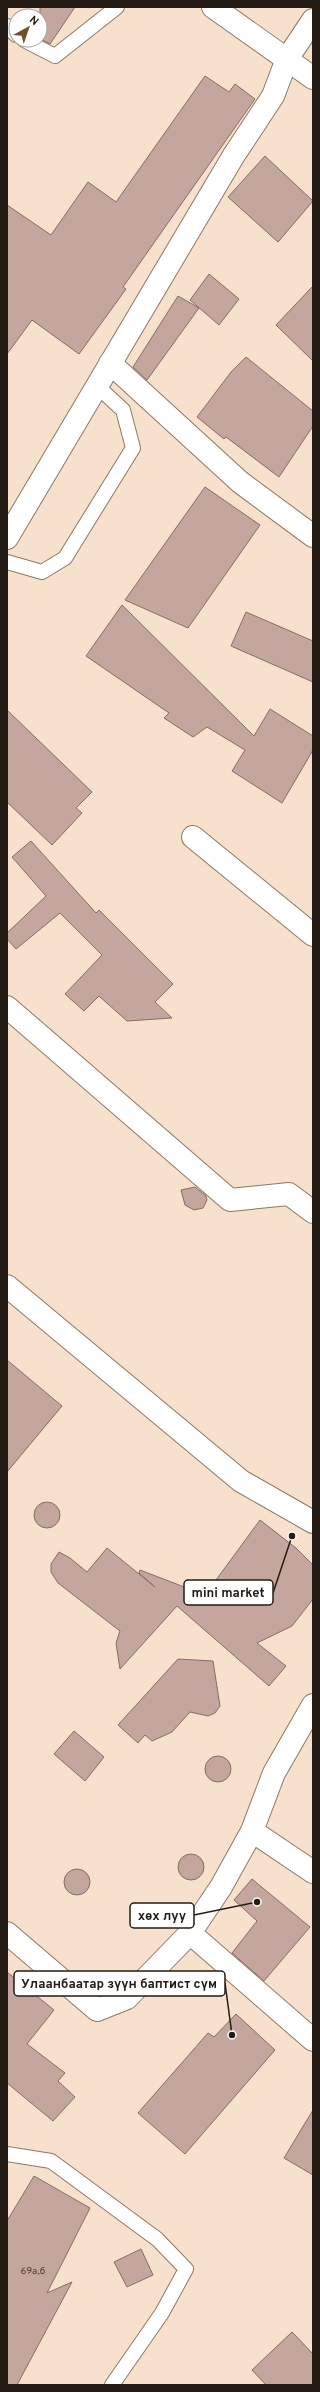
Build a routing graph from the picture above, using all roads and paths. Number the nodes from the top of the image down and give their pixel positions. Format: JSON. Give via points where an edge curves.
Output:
{"nodes":[{"id":1,"x":117,"y":7,"type":"edge"},
{"id":2,"x":213,"y":7,"type":"edge"},
{"id":3,"x":313,"y":20,"type":"edge"},
{"id":4,"x":40,"y":48,"type":"edge"},
{"id":5,"x":287,"y":59,"type":"junction"},
{"id":6,"x":313,"y":78,"type":"edge"},
{"id":7,"x":110,"y":363,"type":"junction"},
{"id":8,"x":97,"y":386,"type":"junction"},
{"id":9,"x":313,"y":536,"type":"edge"},
{"id":10,"x":7,"y":538,"type":"edge"},
{"id":11,"x":7,"y":562,"type":"edge"},
{"id":12,"x":193,"y":837,"type":"dead end"},
{"id":13,"x":313,"y":935,"type":"edge"},
{"id":14,"x":7,"y":1007,"type":"edge"},
{"id":15,"x":313,"y":1212,"type":"edge"},
{"id":16,"x":7,"y":1286,"type":"edge"},
{"id":17,"x":313,"y":1522,"type":"edge"},
{"id":18,"x":313,"y":1705,"type":"edge"},
{"id":19,"x":252,"y":1831,"type":"junction"},
{"id":20,"x":313,"y":1872,"type":"edge"},
{"id":21,"x":7,"y":1932,"type":"edge"},
{"id":22,"x":190,"y":1933,"type":"junction"},
{"id":23,"x":313,"y":2040,"type":"edge"},
{"id":24,"x":7,"y":2154,"type":"edge"},
{"id":25,"x":112,"y":2385,"type":"edge"}],
"edges":[{"from":1,"to":4,"type":"lane","via":[[55,56]]},
{"from":2,"to":5,"type":"street"},
{"from":3,"to":5,"type":"street"},
{"from":5,"to":6,"type":"street"},
{"from":5,"to":7,"type":"street","via":[[273,96],[230,162]]},
{"from":7,"to":8,"type":"street"},
{"from":7,"to":9,"type":"street","via":[[240,482]]},
{"from":8,"to":10,"type":"street"},
{"from":8,"to":11,"type":"lane","via":[[123,410],[133,448],[65,558],[42,572]]},
{"from":12,"to":13,"type":"street"},
{"from":14,"to":15,"type":"street","via":[[230,1200],[289,1194]]},
{"from":16,"to":17,"type":"street","via":[[241,1481]]},
{"from":18,"to":19,"type":"street","via":[[274,1773]]},
{"from":19,"to":20,"type":"street"},
{"from":19,"to":22,"type":"street","via":[[221,1887]]},
{"from":21,"to":22,"type":"street","via":[[97,2010],[127,1998]]},
{"from":22,"to":23,"type":"street"},
{"from":24,"to":25,"type":"lane","via":[[51,2161],[157,2239],[186,2270],[162,2313]]}]}
